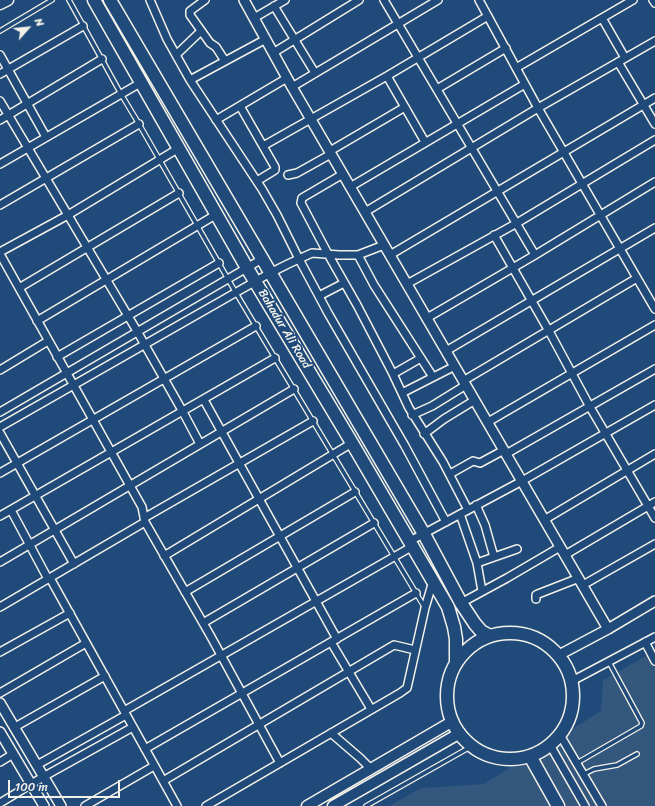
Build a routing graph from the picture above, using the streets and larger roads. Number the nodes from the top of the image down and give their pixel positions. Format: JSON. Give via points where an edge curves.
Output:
{"nodes":[{"id":1,"x":8,"y":0,"type":"edge"},
{"id":2,"x":94,"y":0,"type":"edge"},
{"id":3,"x":110,"y":0,"type":"edge"},
{"id":4,"x":150,"y":0,"type":"edge"},
{"id":5,"x":205,"y":0,"type":"edge"},
{"id":6,"x":244,"y":0,"type":"edge"},
{"id":7,"x":285,"y":0,"type":"edge"},
{"id":8,"x":359,"y":0,"type":"edge"},
{"id":9,"x":384,"y":0,"type":"edge"},
{"id":10,"x":438,"y":0,"type":"edge"},
{"id":11,"x":479,"y":0,"type":"edge"},
{"id":12,"x":633,"y":0,"type":"edge"},
{"id":13,"x":653,"y":0,"type":"edge"},
{"id":14,"x":655,"y":3,"type":"edge"},
{"id":15,"x":0,"y":4,"type":"edge"},
{"id":16,"x":274,"y":6,"type":"junction"},
{"id":17,"x":488,"y":16,"type":"junction"},
{"id":18,"x":254,"y":18,"type":"junction"},
{"id":19,"x":602,"y":18,"type":"junction"},
{"id":20,"x":398,"y":24,"type":"junction"},
{"id":21,"x":83,"y":26,"type":"road end"},
{"id":22,"x":201,"y":31,"type":"junction"},
{"id":23,"x":266,"y":39,"type":"junction"},
{"id":24,"x":294,"y":39,"type":"junction"},
{"id":25,"x":655,"y":41,"type":"edge"},
{"id":26,"x":506,"y":48,"type":"junction"},
{"id":27,"x":273,"y":53,"type":"junction"},
{"id":28,"x":0,"y":55,"type":"edge"},
{"id":29,"x":176,"y":55,"type":"junction"},
{"id":30,"x":418,"y":57,"type":"junction"},
{"id":31,"x":626,"y":58,"type":"junction"},
{"id":32,"x":102,"y":59,"type":"road end"},
{"id":33,"x":225,"y":61,"type":"junction"},
{"id":34,"x":618,"y":62,"type":"junction"},
{"id":35,"x":516,"y":68,"type":"junction"},
{"id":36,"x":8,"y":69,"type":"junction"},
{"id":37,"x":315,"y":73,"type":"junction"},
{"id":38,"x":0,"y":74,"type":"edge"},
{"id":39,"x":387,"y":76,"type":"junction"},
{"id":40,"x":287,"y":78,"type":"junction"},
{"id":41,"x":190,"y":80,"type":"junction"},
{"id":42,"x":142,"y":82,"type":"junction"},
{"id":43,"x":525,"y":84,"type":"junction"},
{"id":44,"x":292,"y":87,"type":"junction"},
{"id":45,"x":437,"y":89,"type":"junction"},
{"id":46,"x":655,"y":98,"type":"edge"},
{"id":47,"x":0,"y":101,"type":"edge"},
{"id":48,"x":28,"y":103,"type":"junction"},
{"id":49,"x":643,"y":105,"type":"junction"},
{"id":50,"x":240,"y":106,"type":"junction"},
{"id":51,"x":405,"y":107,"type":"junction"},
{"id":52,"x":538,"y":108,"type":"junction"},
{"id":53,"x":8,"y":115,"type":"junction"},
{"id":54,"x":311,"y":118,"type":"junction"},
{"id":55,"x":0,"y":120,"type":"edge"},
{"id":56,"x":216,"y":120,"type":"junction"},
{"id":57,"x":458,"y":123,"type":"junction"},
{"id":58,"x":139,"y":124,"type":"road end"},
{"id":59,"x":655,"y":124,"type":"edge"},
{"id":60,"x":46,"y":137,"type":"junction"},
{"id":61,"x":655,"y":140,"type":"edge"},
{"id":62,"x":425,"y":142,"type":"junction"},
{"id":63,"x":263,"y":146,"type":"junction"},
{"id":64,"x":28,"y":148,"type":"junction"},
{"id":65,"x":179,"y":148,"type":"junction"},
{"id":66,"x":472,"y":148,"type":"junction"},
{"id":67,"x":330,"y":152,"type":"junction"},
{"id":68,"x":564,"y":152,"type":"junction"},
{"id":69,"x":0,"y":164,"type":"edge"},
{"id":70,"x":343,"y":174,"type":"junction"},
{"id":71,"x":288,"y":175,"type":"dead end"},
{"id":72,"x":46,"y":179,"type":"junction"},
{"id":73,"x":257,"y":181,"type":"junction"},
{"id":74,"x":655,"y":182,"type":"edge"},
{"id":75,"x":582,"y":184,"type":"junction"},
{"id":76,"x":350,"y":187,"type":"junction"},
{"id":77,"x":498,"y":191,"type":"junction"},
{"id":78,"x":179,"y":193,"type":"road end"},
{"id":79,"x":0,"y":206,"type":"edge"},
{"id":80,"x":365,"y":212,"type":"junction"},
{"id":81,"x":217,"y":214,"type":"junction"},
{"id":82,"x":68,"y":215,"type":"junction"},
{"id":83,"x":600,"y":215,"type":"junction"},
{"id":84,"x":516,"y":223,"type":"junction"},
{"id":85,"x":655,"y":228,"type":"edge"},
{"id":86,"x":494,"y":235,"type":"junction"},
{"id":87,"x":384,"y":245,"type":"junction"},
{"id":88,"x":87,"y":247,"type":"junction"},
{"id":89,"x":620,"y":250,"type":"junction"},
{"id":90,"x":0,"y":253,"type":"edge"},
{"id":91,"x":328,"y":254,"type":"junction"},
{"id":92,"x":358,"y":255,"type":"junction"},
{"id":93,"x":390,"y":255,"type":"junction"},
{"id":94,"x":536,"y":255,"type":"junction"},
{"id":95,"x":262,"y":259,"type":"junction"},
{"id":96,"x":299,"y":259,"type":"junction"},
{"id":97,"x":219,"y":263,"type":"road end"},
{"id":98,"x":247,"y":268,"type":"junction"},
{"id":99,"x":513,"y":268,"type":"junction"},
{"id":100,"x":270,"y":273,"type":"junction"},
{"id":101,"x":637,"y":278,"type":"junction"},
{"id":102,"x":106,"y":280,"type":"junction"},
{"id":103,"x":255,"y":281,"type":"junction"},
{"id":104,"x":344,"y":283,"type":"junction"},
{"id":105,"x":407,"y":284,"type":"junction"},
{"id":106,"x":19,"y":288,"type":"junction"},
{"id":107,"x":319,"y":296,"type":"junction"},
{"id":108,"x":532,"y":302,"type":"junction"},
{"id":109,"x":655,"y":309,"type":"edge"},
{"id":110,"x":127,"y":316,"type":"junction"},
{"id":111,"x":427,"y":318,"type":"junction"},
{"id":112,"x":37,"y":321,"type":"junction"},
{"id":113,"x":655,"y":325,"type":"edge"},
{"id":114,"x":256,"y":326,"type":"road end"},
{"id":115,"x":137,"y":331,"type":"junction"},
{"id":116,"x":549,"y":331,"type":"junction"},
{"id":117,"x":48,"y":341,"type":"junction"},
{"id":118,"x":144,"y":345,"type":"junction"},
{"id":119,"x":446,"y":351,"type":"junction"},
{"id":120,"x":57,"y":357,"type":"junction"},
{"id":121,"x":275,"y":358,"type":"road end"},
{"id":122,"x":421,"y":358,"type":"junction"},
{"id":123,"x":455,"y":366,"type":"junction"},
{"id":124,"x":655,"y":369,"type":"edge"},
{"id":125,"x":0,"y":370,"type":"edge"},
{"id":126,"x":66,"y":373,"type":"junction"},
{"id":127,"x":572,"y":373,"type":"junction"},
{"id":128,"x":393,"y":374,"type":"junction"},
{"id":129,"x":433,"y":377,"type":"junction"},
{"id":130,"x":164,"y":379,"type":"junction"},
{"id":131,"x":465,"y":383,"type":"junction"},
{"id":132,"x":73,"y":386,"type":"junction"},
{"id":133,"x":294,"y":389,"type":"road end"},
{"id":134,"x":402,"y":393,"type":"junction"},
{"id":135,"x":204,"y":400,"type":"junction"},
{"id":136,"x":475,"y":400,"type":"junction"},
{"id":137,"x":655,"y":405,"type":"edge"},
{"id":138,"x":590,"y":407,"type":"junction"},
{"id":139,"x":0,"y":412,"type":"edge"},
{"id":140,"x":183,"y":412,"type":"junction"},
{"id":141,"x":412,"y":415,"type":"junction"},
{"id":142,"x":92,"y":420,"type":"junction"},
{"id":143,"x":313,"y":421,"type":"road end"},
{"id":144,"x":488,"y":422,"type":"junction"},
{"id":145,"x":0,"y":427,"type":"edge"},
{"id":146,"x":222,"y":431,"type":"junction"},
{"id":147,"x":0,"y":433,"type":"edge"},
{"id":148,"x":606,"y":433,"type":"junction"},
{"id":149,"x":424,"y":434,"type":"junction"},
{"id":150,"x":352,"y":443,"type":"junction"},
{"id":151,"x":200,"y":444,"type":"junction"},
{"id":152,"x":505,"y":452,"type":"junction"},
{"id":153,"x":111,"y":453,"type":"junction"},
{"id":154,"x":655,"y":454,"type":"edge"},
{"id":155,"x":17,"y":464,"type":"junction"},
{"id":156,"x":240,"y":464,"type":"junction"},
{"id":157,"x":628,"y":470,"type":"junction"},
{"id":158,"x":0,"y":473,"type":"edge"},
{"id":159,"x":450,"y":474,"type":"junction"},
{"id":160,"x":522,"y":481,"type":"junction"},
{"id":161,"x":130,"y":486,"type":"junction"},
{"id":162,"x":355,"y":492,"type":"road end"},
{"id":163,"x":35,"y":496,"type":"junction"},
{"id":164,"x":259,"y":499,"type":"junction"},
{"id":165,"x":655,"y":502,"type":"edge"},
{"id":166,"x":476,"y":505,"type":"junction"},
{"id":167,"x":648,"y":506,"type":"junction"},
{"id":168,"x":11,"y":510,"type":"junction"},
{"id":169,"x":468,"y":510,"type":"junction"},
{"id":170,"x":460,"y":514,"type":"junction"},
{"id":171,"x":0,"y":516,"type":"edge"},
{"id":172,"x":655,"y":518,"type":"edge"},
{"id":173,"x":145,"y":520,"type":"junction"},
{"id":174,"x":544,"y":520,"type":"junction"},
{"id":175,"x":446,"y":522,"type":"junction"},
{"id":176,"x":374,"y":523,"type":"road end"},
{"id":177,"x":55,"y":530,"type":"junction"},
{"id":178,"x":424,"y":534,"type":"junction"},
{"id":179,"x":280,"y":536,"type":"junction"},
{"id":180,"x":411,"y":543,"type":"junction"},
{"id":181,"x":655,"y":544,"type":"edge"},
{"id":182,"x":29,"y":545,"type":"junction"},
{"id":183,"x":517,"y":549,"type":"dead end"},
{"id":184,"x":563,"y":551,"type":"junction"},
{"id":185,"x":164,"y":556,"type":"junction"},
{"id":186,"x":494,"y":557,"type":"junction"},
{"id":187,"x":0,"y":562,"type":"edge"},
{"id":188,"x":477,"y":563,"type":"junction"},
{"id":189,"x":74,"y":564,"type":"junction"},
{"id":190,"x":298,"y":568,"type":"junction"},
{"id":191,"x":49,"y":578,"type":"junction"},
{"id":192,"x":433,"y":580,"type":"junction"},
{"id":193,"x":581,"y":582,"type":"junction"},
{"id":194,"x":482,"y":591,"type":"junction"},
{"id":195,"x":185,"y":592,"type":"junction"},
{"id":196,"x":416,"y":593,"type":"road end"},
{"id":197,"x":536,"y":599,"type":"dead end"},
{"id":198,"x":316,"y":601,"type":"junction"},
{"id":199,"x":655,"y":602,"type":"edge"},
{"id":200,"x":461,"y":603,"type":"junction"},
{"id":201,"x":0,"y":606,"type":"edge"},
{"id":202,"x":70,"y":614,"type":"junction"},
{"id":203,"x":203,"y":623,"type":"junction"},
{"id":204,"x":608,"y":629,"type":"junction"},
{"id":205,"x":490,"y":636,"type":"junction"},
{"id":206,"x":655,"y":637,"type":"edge"},
{"id":207,"x":334,"y":640,"type":"junction"},
{"id":208,"x":645,"y":642,"type":"junction"},
{"id":209,"x":86,"y":643,"type":"junction"},
{"id":210,"x":415,"y":650,"type":"junction"},
{"id":211,"x":0,"y":652,"type":"edge"},
{"id":212,"x":559,"y":655,"type":"junction"},
{"id":213,"x":221,"y":656,"type":"junction"},
{"id":214,"x":655,"y":661,"type":"edge"},
{"id":215,"x":456,"y":663,"type":"junction"},
{"id":216,"x":348,"y":672,"type":"junction"},
{"id":217,"x":105,"y":676,"type":"junction"},
{"id":218,"x":572,"y":681,"type":"junction"},
{"id":219,"x":0,"y":693,"type":"edge"},
{"id":220,"x":242,"y":694,"type":"junction"},
{"id":221,"x":0,"y":703,"type":"edge"},
{"id":222,"x":371,"y":709,"type":"junction"},
{"id":223,"x":125,"y":713,"type":"junction"},
{"id":224,"x":453,"y":721,"type":"junction"},
{"id":225,"x":259,"y":725,"type":"junction"},
{"id":226,"x":15,"y":727,"type":"junction"},
{"id":227,"x":132,"y":727,"type":"junction"},
{"id":228,"x":0,"y":732,"type":"edge"},
{"id":229,"x":331,"y":733,"type":"junction"},
{"id":230,"x":460,"y":733,"type":"junction"},
{"id":231,"x":560,"y":735,"type":"junction"},
{"id":232,"x":550,"y":745,"type":"junction"},
{"id":233,"x":145,"y":749,"type":"junction"},
{"id":234,"x":13,"y":754,"type":"junction"},
{"id":235,"x":530,"y":756,"type":"junction"},
{"id":236,"x":0,"y":762,"type":"edge"},
{"id":237,"x":280,"y":763,"type":"junction"},
{"id":238,"x":37,"y":765,"type":"junction"},
{"id":239,"x":154,"y":766,"type":"junction"},
{"id":240,"x":370,"y":769,"type":"junction"},
{"id":241,"x":43,"y":777,"type":"junction"},
{"id":242,"x":163,"y":781,"type":"junction"},
{"id":243,"x":31,"y":784,"type":"junction"},
{"id":244,"x":0,"y":803,"type":"edge"},
{"id":245,"x":44,"y":806,"type":"edge"},
{"id":246,"x":60,"y":806,"type":"edge"},
{"id":247,"x":85,"y":806,"type":"edge"},
{"id":248,"x":177,"y":806,"type":"edge"},
{"id":249,"x":206,"y":806,"type":"edge"},
{"id":250,"x":307,"y":806,"type":"edge"},
{"id":251,"x":333,"y":806,"type":"edge"},
{"id":252,"x":558,"y":806,"type":"edge"},
{"id":253,"x":585,"y":806,"type":"edge"},
{"id":254,"x":602,"y":806,"type":"edge"}],
"edges":[{"from":1,"to":15,"type":"main road"},
{"from":2,"to":42,"type":"main road","name":"Bahadur Ali Road"},
{"from":3,"to":95,"type":"main road","name":"Bahadur Ali Road"},
{"from":4,"to":29,"type":"street"},
{"from":5,"to":22,"type":"street","via":[[189,13]]},
{"from":6,"to":18,"type":"street"},
{"from":7,"to":16,"type":"street"},
{"from":8,"to":24,"type":"street"},
{"from":9,"to":20,"type":"street"},
{"from":10,"to":20,"type":"street"},
{"from":11,"to":17,"type":"street"},
{"from":12,"to":19,"type":"street"},
{"from":13,"to":14,"type":"street"},
{"from":16,"to":18,"type":"street"},
{"from":16,"to":24,"type":"street"},
{"from":17,"to":26,"type":"street"},
{"from":17,"to":30,"type":"street"},
{"from":18,"to":23,"type":"street"},
{"from":19,"to":31,"type":"street"},
{"from":19,"to":35,"type":"street"},
{"from":20,"to":30,"type":"street"},
{"from":20,"to":37,"type":"street"},
{"from":21,"to":36,"type":"street"},
{"from":22,"to":29,"type":"street"},
{"from":22,"to":33,"type":"street"},
{"from":23,"to":27,"type":"street"},
{"from":23,"to":33,"type":"street"},
{"from":24,"to":27,"type":"street"},
{"from":24,"to":37,"type":"street"},
{"from":25,"to":31,"type":"street"},
{"from":26,"to":35,"type":"street"},
{"from":26,"to":45,"type":"street"},
{"from":27,"to":40,"type":"street"},
{"from":28,"to":36,"type":"street"},
{"from":29,"to":41,"type":"street"},
{"from":30,"to":39,"type":"street"},
{"from":30,"to":45,"type":"street"},
{"from":31,"to":34,"type":"street"},
{"from":32,"to":48,"type":"street"},
{"from":33,"to":41,"type":"street"},
{"from":34,"to":49,"type":"street"},
{"from":34,"to":52,"type":"street"},
{"from":35,"to":43,"type":"street"},
{"from":36,"to":38,"type":"street"},
{"from":36,"to":48,"type":"street"},
{"from":37,"to":44,"type":"street"},
{"from":39,"to":51,"type":"street"},
{"from":39,"to":54,"type":"street"},
{"from":40,"to":44,"type":"street"},
{"from":40,"to":50,"type":"street"},
{"from":41,"to":56,"type":"street"},
{"from":42,"to":60,"type":"street"},
{"from":42,"to":65,"type":"main road","name":"Bahadur Ali Road"},
{"from":43,"to":52,"type":"street"},
{"from":43,"to":57,"type":"street"},
{"from":44,"to":54,"type":"street"},
{"from":45,"to":57,"type":"street"},
{"from":46,"to":49,"type":"street"},
{"from":47,"to":53,"type":"street"},
{"from":48,"to":53,"type":"street"},
{"from":48,"to":60,"type":"street"},
{"from":49,"to":59,"type":"street"},
{"from":49,"to":68,"type":"street"},
{"from":50,"to":56,"type":"street"},
{"from":50,"to":63,"type":"street"},
{"from":51,"to":62,"type":"street"},
{"from":51,"to":67,"type":"street"},
{"from":52,"to":66,"type":"street"},
{"from":52,"to":68,"type":"street"},
{"from":53,"to":55,"type":"street"},
{"from":53,"to":64,"type":"street"},
{"from":54,"to":63,"type":"street"},
{"from":54,"to":67,"type":"street"},
{"from":56,"to":73,"type":"street"},
{"from":57,"to":62,"type":"street"},
{"from":57,"to":66,"type":"street"},
{"from":58,"to":72,"type":"street"},
{"from":60,"to":64,"type":"street"},
{"from":61,"to":75,"type":"street"},
{"from":62,"to":76,"type":"street"},
{"from":63,"to":73,"type":"street","via":[[276,168]]},
{"from":64,"to":69,"type":"street"},
{"from":64,"to":72,"type":"street"},
{"from":65,"to":81,"type":"main road","name":"Bahadur Ali Road"},
{"from":65,"to":82,"type":"street"},
{"from":66,"to":77,"type":"street"},
{"from":66,"to":80,"type":"street"},
{"from":67,"to":70,"type":"street"},
{"from":67,"to":71,"type":"street","via":[[297,173]]},
{"from":68,"to":75,"type":"street"},
{"from":68,"to":77,"type":"street"},
{"from":70,"to":76,"type":"street"},
{"from":70,"to":91,"type":"street","via":[[301,201]]},
{"from":72,"to":79,"type":"street"},
{"from":72,"to":82,"type":"street"},
{"from":73,"to":96,"type":"street"},
{"from":74,"to":83,"type":"street"},
{"from":75,"to":83,"type":"street"},
{"from":75,"to":84,"type":"street"},
{"from":76,"to":80,"type":"street"},
{"from":77,"to":84,"type":"street"},
{"from":77,"to":93,"type":"street"},
{"from":78,"to":88,"type":"street"},
{"from":80,"to":87,"type":"street"},
{"from":81,"to":98,"type":"main road","name":"Bahadur Ali Road"},
{"from":81,"to":102,"type":"street"},
{"from":82,"to":88,"type":"street"},
{"from":82,"to":90,"type":"street"},
{"from":83,"to":89,"type":"street"},
{"from":83,"to":94,"type":"street"},
{"from":84,"to":86,"type":"street"},
{"from":84,"to":94,"type":"street"},
{"from":85,"to":89,"type":"street"},
{"from":86,"to":99,"type":"street"},
{"from":86,"to":105,"type":"street"},
{"from":87,"to":92,"type":"street"},
{"from":87,"to":93,"type":"street"},
{"from":88,"to":102,"type":"street"},
{"from":88,"to":106,"type":"street"},
{"from":89,"to":101,"type":"street"},
{"from":89,"to":108,"type":"street"},
{"from":90,"to":106,"type":"street"},
{"from":91,"to":92,"type":"street"},
{"from":91,"to":96,"type":"street","via":[[312,253]]},
{"from":91,"to":104,"type":"street"},
{"from":92,"to":122,"type":"street","via":[[374,285]]},
{"from":93,"to":105,"type":"street"},
{"from":94,"to":99,"type":"street"},
{"from":95,"to":98,"type":"street"},
{"from":95,"to":100,"type":"main road","name":"Bahadur Ali Road"},
{"from":96,"to":100,"type":"street"},
{"from":96,"to":107,"type":"street"},
{"from":97,"to":110,"type":"street"},
{"from":98,"to":103,"type":"main road","name":"Bahadur Ali Road"},
{"from":98,"to":115,"type":"street"},
{"from":99,"to":108,"type":"street"},
{"from":99,"to":111,"type":"street"},
{"from":100,"to":103,"type":"street"},
{"from":100,"to":178,"type":"main road","name":"Bahadur Ali Road"},
{"from":101,"to":109,"type":"street"},
{"from":101,"to":116,"type":"street"},
{"from":102,"to":110,"type":"street"},
{"from":102,"to":112,"type":"street"},
{"from":103,"to":118,"type":"street"},
{"from":103,"to":150,"type":"main road","name":"Bahadur Ali Road"},
{"from":104,"to":107,"type":"street"},
{"from":104,"to":128,"type":"street"},
{"from":105,"to":111,"type":"street"},
{"from":106,"to":112,"type":"street"},
{"from":107,"to":175,"type":"street","via":[[406,446]]},
{"from":108,"to":116,"type":"street"},
{"from":108,"to":119,"type":"street"},
{"from":110,"to":115,"type":"street"},
{"from":110,"to":120,"type":"street"},
{"from":111,"to":119,"type":"street"},
{"from":112,"to":117,"type":"street"},
{"from":113,"to":127,"type":"street"},
{"from":114,"to":130,"type":"street"},
{"from":115,"to":118,"type":"street"},
{"from":115,"to":126,"type":"street"},
{"from":116,"to":127,"type":"street"},
{"from":116,"to":131,"type":"street"},
{"from":117,"to":120,"type":"street"},
{"from":117,"to":125,"type":"street"},
{"from":118,"to":130,"type":"street"},
{"from":118,"to":132,"type":"street"},
{"from":119,"to":123,"type":"street"},
{"from":120,"to":126,"type":"street"},
{"from":121,"to":135,"type":"street"},
{"from":122,"to":128,"type":"street"},
{"from":122,"to":129,"type":"street"},
{"from":123,"to":129,"type":"street"},
{"from":123,"to":131,"type":"street"},
{"from":124,"to":138,"type":"street"},
{"from":126,"to":132,"type":"street"},
{"from":126,"to":139,"type":"street"},
{"from":127,"to":138,"type":"street"},
{"from":127,"to":144,"type":"street"},
{"from":128,"to":134,"type":"street"},
{"from":129,"to":134,"type":"street"},
{"from":130,"to":140,"type":"street"},
{"from":130,"to":142,"type":"street"},
{"from":131,"to":136,"type":"street"},
{"from":131,"to":141,"type":"street","via":[[432,406]]},
{"from":132,"to":142,"type":"street"},
{"from":132,"to":145,"type":"street"},
{"from":133,"to":146,"type":"street"},
{"from":134,"to":141,"type":"street"},
{"from":135,"to":140,"type":"street"},
{"from":135,"to":146,"type":"street"},
{"from":136,"to":144,"type":"street"},
{"from":136,"to":149,"type":"street"},
{"from":137,"to":148,"type":"street"},
{"from":138,"to":148,"type":"street"},
{"from":138,"to":152,"type":"street"},
{"from":140,"to":151,"type":"street"},
{"from":140,"to":153,"type":"street"},
{"from":141,"to":149,"type":"street"},
{"from":142,"to":153,"type":"street"},
{"from":142,"to":155,"type":"street"},
{"from":143,"to":156,"type":"street"},
{"from":144,"to":152,"type":"street"},
{"from":146,"to":151,"type":"street"},
{"from":146,"to":156,"type":"street"},
{"from":147,"to":155,"type":"street"},
{"from":148,"to":157,"type":"street"},
{"from":148,"to":160,"type":"street"},
{"from":149,"to":159,"type":"street"},
{"from":150,"to":164,"type":"street"},
{"from":150,"to":180,"type":"main road","name":"Bahadur Ali Road"},
{"from":151,"to":161,"type":"street"},
{"from":152,"to":159,"type":"street","via":[[480,463],[473,461]]},
{"from":152,"to":160,"type":"street"},
{"from":153,"to":161,"type":"street"},
{"from":153,"to":163,"type":"street"},
{"from":154,"to":157,"type":"street"},
{"from":155,"to":158,"type":"street"},
{"from":155,"to":163,"type":"street"},
{"from":156,"to":164,"type":"street"},
{"from":156,"to":173,"type":"street"},
{"from":157,"to":167,"type":"street"},
{"from":157,"to":174,"type":"street"},
{"from":159,"to":169,"type":"street"},
{"from":160,"to":166,"type":"street"},
{"from":160,"to":174,"type":"street"},
{"from":161,"to":173,"type":"street","via":[[142,508]]},
{"from":161,"to":177,"type":"street"},
{"from":162,"to":179,"type":"street"},
{"from":163,"to":168,"type":"street"},
{"from":163,"to":177,"type":"street"},
{"from":164,"to":179,"type":"street"},
{"from":164,"to":185,"type":"street"},
{"from":165,"to":167,"type":"street"},
{"from":166,"to":169,"type":"street"},
{"from":166,"to":186,"type":"street"},
{"from":167,"to":172,"type":"street"},
{"from":167,"to":184,"type":"street"},
{"from":168,"to":171,"type":"street"},
{"from":168,"to":182,"type":"street"},
{"from":169,"to":170,"type":"street"},
{"from":170,"to":175,"type":"street"},
{"from":170,"to":188,"type":"street"},
{"from":173,"to":185,"type":"street"},
{"from":173,"to":189,"type":"street"},
{"from":174,"to":184,"type":"street"},
{"from":175,"to":178,"type":"street"},
{"from":176,"to":190,"type":"street"},
{"from":177,"to":182,"type":"street"},
{"from":177,"to":189,"type":"street"},
{"from":178,"to":180,"type":"street"},
{"from":178,"to":200,"type":"main road","name":"Bahadur Ali Road"},
{"from":179,"to":190,"type":"street"},
{"from":179,"to":195,"type":"street"},
{"from":180,"to":192,"type":"main road","name":"Bahadur Ali Road"},
{"from":180,"to":198,"type":"street","via":[[394,557]]},
{"from":181,"to":193,"type":"street"},
{"from":182,"to":187,"type":"street"},
{"from":182,"to":191,"type":"street"},
{"from":183,"to":186,"type":"street"},
{"from":184,"to":193,"type":"street"},
{"from":184,"to":194,"type":"street"},
{"from":185,"to":195,"type":"street"},
{"from":186,"to":188,"type":"street"},
{"from":188,"to":194,"type":"street"},
{"from":189,"to":191,"type":"street"},
{"from":190,"to":198,"type":"street"},
{"from":190,"to":203,"type":"street"},
{"from":191,"to":201,"type":"street"},
{"from":191,"to":202,"type":"street"},
{"from":192,"to":210,"type":"street"},
{"from":192,"to":215,"type":"main road","name":"Bahadur Ali Road","via":[[448,606],[452,619],[456,639]]},
{"from":193,"to":197,"type":"street","via":[[538,594]]},
{"from":193,"to":204,"type":"street"},
{"from":194,"to":200,"type":"street"},
{"from":195,"to":203,"type":"street"},
{"from":196,"to":207,"type":"street"},
{"from":198,"to":207,"type":"street"},
{"from":198,"to":213,"type":"street"},
{"from":199,"to":204,"type":"street"},
{"from":200,"to":205,"type":"main road","name":"Bahadur Ali Road","via":[[475,624]]},
{"from":202,"to":209,"type":"street"},
{"from":202,"to":211,"type":"street"},
{"from":203,"to":213,"type":"street"},
{"from":204,"to":212,"type":"street"},
{"from":205,"to":212,"type":"main road","via":[[506,632],[531,636]]},
{"from":205,"to":215,"type":"main road","via":[[467,649]]},
{"from":206,"to":208,"type":"street"},
{"from":207,"to":216,"type":"street"},
{"from":207,"to":220,"type":"street"},
{"from":208,"to":214,"type":"street"},
{"from":208,"to":218,"type":"street"},
{"from":209,"to":217,"type":"street"},
{"from":209,"to":219,"type":"street"},
{"from":210,"to":216,"type":"street","via":[[394,645]]},
{"from":210,"to":222,"type":"street","via":[[406,688]]},
{"from":212,"to":218,"type":"main road"},
{"from":213,"to":220,"type":"street"},
{"from":213,"to":223,"type":"street"},
{"from":215,"to":224,"type":"main road","via":[[449,679],[447,696]]},
{"from":216,"to":222,"type":"street"},
{"from":216,"to":225,"type":"street"},
{"from":217,"to":223,"type":"street"},
{"from":217,"to":226,"type":"street"},
{"from":218,"to":231,"type":"main road","via":[[572,709]]},
{"from":220,"to":225,"type":"street"},
{"from":220,"to":233,"type":"street"},
{"from":221,"to":226,"type":"street"},
{"from":222,"to":229,"type":"street"},
{"from":223,"to":227,"type":"street"},
{"from":223,"to":238,"type":"street"},
{"from":224,"to":230,"type":"main road"},
{"from":224,"to":240,"type":"main road"},
{"from":225,"to":237,"type":"street"},
{"from":225,"to":242,"type":"street"},
{"from":226,"to":238,"type":"street"},
{"from":227,"to":233,"type":"street"},
{"from":227,"to":241,"type":"street"},
{"from":228,"to":234,"type":"street"},
{"from":229,"to":237,"type":"street"},
{"from":229,"to":240,"type":"street"},
{"from":230,"to":235,"type":"main road","via":[[472,746],[487,754],[504,759]]},
{"from":230,"to":251,"type":"main road"},
{"from":231,"to":232,"type":"main road"},
{"from":231,"to":254,"type":"street"},
{"from":232,"to":235,"type":"main road"},
{"from":232,"to":253,"type":"street"},
{"from":233,"to":239,"type":"street"},
{"from":234,"to":236,"type":"street"},
{"from":234,"to":243,"type":"street"},
{"from":235,"to":252,"type":"main road"},
{"from":237,"to":249,"type":"street"},
{"from":238,"to":241,"type":"street"},
{"from":239,"to":242,"type":"street"},
{"from":239,"to":247,"type":"street"},
{"from":240,"to":250,"type":"main road"},
{"from":241,"to":243,"type":"street"},
{"from":241,"to":246,"type":"street"},
{"from":242,"to":248,"type":"street"},
{"from":243,"to":244,"type":"street"},
{"from":243,"to":245,"type":"street"}]}
